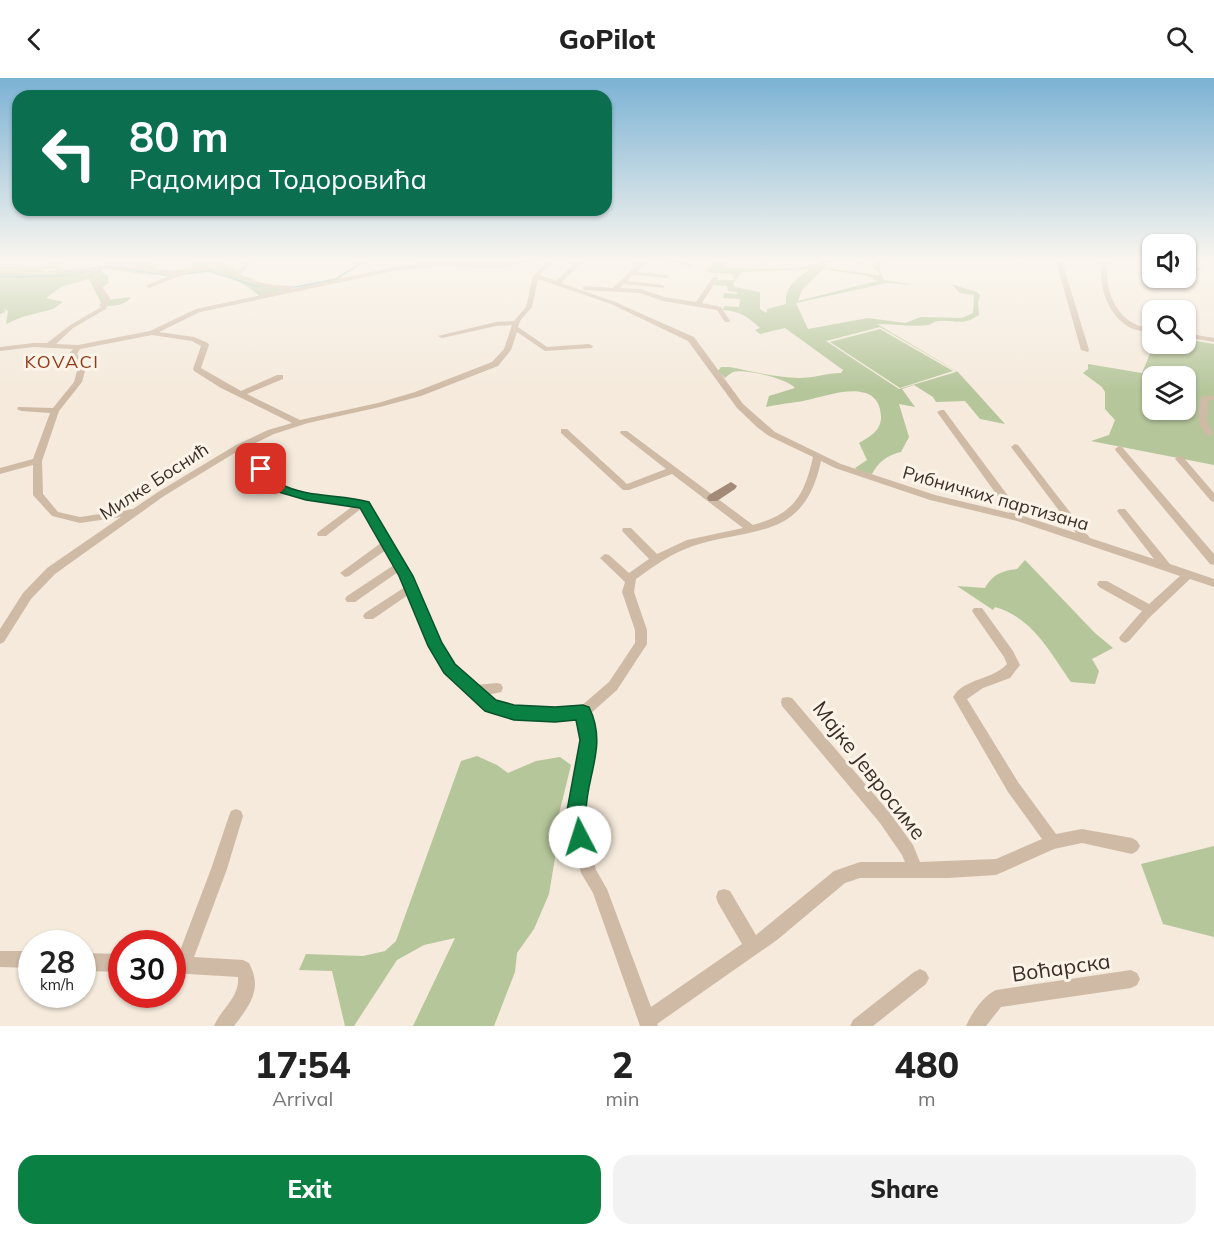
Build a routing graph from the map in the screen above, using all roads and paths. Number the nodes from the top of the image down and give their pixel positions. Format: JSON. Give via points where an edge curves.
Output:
{"nodes":[{"id":1,"x":106,"y":302,"type":"edge"},
{"id":2,"x":238,"y":302,"type":"edge"},
{"id":3,"x":530,"y":302,"type":"edge"},
{"id":4,"x":612,"y":302,"type":"edge"},
{"id":5,"x":682,"y":302,"type":"edge"},
{"id":6,"x":700,"y":302,"type":"edge"},
{"id":7,"x":1071,"y":302,"type":"edge"},
{"id":8,"x":1113,"y":302,"type":"edge"},
{"id":9,"x":698,"y":305,"type":"junction"},
{"id":10,"x":727,"y":321,"type":"dead end"},
{"id":11,"x":515,"y":325,"type":"junction"},
{"id":12,"x":1142,"y":328,"type":"edge"},
{"id":13,"x":152,"y":333,"type":"junction"},
{"id":14,"x":442,"y":336,"type":"dead end"},
{"id":15,"x":1196,"y":337,"type":"edge"},
{"id":16,"x":1214,"y":340,"type":"edge"},
{"id":17,"x":50,"y":345,"type":"junction"},
{"id":18,"x":589,"y":346,"type":"dead end"},
{"id":19,"x":78,"y":347,"type":"junction"},
{"id":20,"x":0,"y":349,"type":"edge"},
{"id":21,"x":1085,"y":350,"type":"dead end"},
{"id":22,"x":280,"y":377,"type":"dead end"},
{"id":23,"x":241,"y":394,"type":"junction"},
{"id":24,"x":1214,"y":398,"type":"edge"},
{"id":25,"x":21,"y":409,"type":"dead end"},
{"id":26,"x":55,"y":411,"type":"junction"},
{"id":27,"x":941,"y":412,"type":"dead end"},
{"id":28,"x":299,"y":423,"type":"junction"},
{"id":29,"x":564,"y":431,"type":"dead end"},
{"id":30,"x":624,"y":433,"type":"dead end"},
{"id":31,"x":1209,"y":433,"type":"dead end"},
{"id":32,"x":239,"y":447,"type":"junction"},
{"id":33,"x":1015,"y":447,"type":"dead end"},
{"id":34,"x":1119,"y":449,"type":"dead end"},
{"id":35,"x":818,"y":455,"type":"junction"},
{"id":36,"x":1180,"y":459,"type":"dead end"},
{"id":37,"x":37,"y":461,"type":"junction"},
{"id":38,"x":674,"y":470,"type":"junction"},
{"id":39,"x":0,"y":471,"type":"edge"},
{"id":40,"x":730,"y":486,"type":"dead end"},
{"id":41,"x":713,"y":498,"type":"junction"},
{"id":42,"x":1214,"y":500,"type":"edge"},
{"id":43,"x":361,"y":504,"type":"junction"},
{"id":44,"x":1122,"y":511,"type":"dead end"},
{"id":45,"x":135,"y":512,"type":"junction"},
{"id":46,"x":1019,"y":518,"type":"junction"},
{"id":47,"x":750,"y":528,"type":"junction"},
{"id":48,"x":627,"y":530,"type":"dead end"},
{"id":49,"x":322,"y":534,"type":"dead end"},
{"id":50,"x":1088,"y":542,"type":"junction"},
{"id":51,"x":388,"y":543,"type":"junction"},
{"id":52,"x":605,"y":558,"type":"dead end"},
{"id":53,"x":655,"y":559,"type":"junction"},
{"id":54,"x":1214,"y":561,"type":"edge"},
{"id":55,"x":400,"y":566,"type":"junction"},
{"id":56,"x":1166,"y":567,"type":"junction"},
{"id":57,"x":345,"y":573,"type":"dead end"},
{"id":58,"x":1188,"y":574,"type":"junction"},
{"id":59,"x":631,"y":581,"type":"junction"},
{"id":60,"x":1214,"y":583,"type":"edge"},
{"id":61,"x":1103,"y":584,"type":"dead end"},
{"id":62,"x":411,"y":588,"type":"junction"},
{"id":63,"x":351,"y":599,"type":"dead end"},
{"id":64,"x":1151,"y":610,"type":"junction"},
{"id":65,"x":978,"y":611,"type":"dead end"},
{"id":66,"x":369,"y":616,"type":"dead end"},
{"id":67,"x":1125,"y":638,"type":"dead end"},
{"id":68,"x":0,"y":639,"type":"edge"},
{"id":69,"x":496,"y":688,"type":"dead end"},
{"id":70,"x":472,"y":692,"type":"junction"},
{"id":71,"x":787,"y":702,"type":"dead end"},
{"id":72,"x":583,"y":712,"type":"junction"},
{"id":73,"x":236,"y":816,"type":"dead end"},
{"id":74,"x":1053,"y":842,"type":"junction"},
{"id":75,"x":1132,"y":846,"type":"dead end"},
{"id":76,"x":915,"y":868,"type":"junction"},
{"id":77,"x":724,"y":897,"type":"dead end"},
{"id":78,"x":186,"y":945,"type":"edge"},
{"id":79,"x":753,"y":946,"type":"junction"},
{"id":80,"x":0,"y":959,"type":"edge"},
{"id":81,"x":18,"y":960,"type":"edge"},
{"id":82,"x":186,"y":965,"type":"edge"},
{"id":83,"x":920,"y":978,"type":"dead end"},
{"id":84,"x":1131,"y":979,"type":"dead end"},
{"id":85,"x":648,"y":1023,"type":"edge"},
{"id":86,"x":223,"y":1026,"type":"edge"},
{"id":87,"x":859,"y":1026,"type":"edge"},
{"id":88,"x":975,"y":1026,"type":"edge"}],
"edges":[{"from":1,"to":17,"type":"street","via":[[104,308]]},
{"from":2,"to":13,"type":"street","via":[[198,310]]},
{"from":3,"to":11,"type":"street","name":"Милке Боснић"},
{"from":4,"to":35,"type":"street","name":"Рибничких партизана","via":[[691,339],[740,406],[772,434]]},
{"from":5,"to":9,"type":"street"},
{"from":6,"to":9,"type":"street"},
{"from":7,"to":21,"type":"street"},
{"from":8,"to":12,"type":"street","via":[[1133,327]]},
{"from":9,"to":10,"type":"street","via":[[719,308]]},
{"from":11,"to":14,"type":"street","via":[[496,324]]},
{"from":11,"to":18,"type":"street","via":[[545,349]]},
{"from":11,"to":28,"type":"street","name":"Милке Боснић","via":[[507,350],[495,364],[418,394]]},
{"from":13,"to":19,"type":"street"},
{"from":13,"to":23,"type":"street","via":[[194,339],[206,345],[197,369]]},
{"from":15,"to":16,"type":"street"},
{"from":17,"to":19,"type":"street"},
{"from":17,"to":20,"type":"street"},
{"from":19,"to":26,"type":"street","via":[[73,354],[81,371],[78,382]]},
{"from":22,"to":23,"type":"street"},
{"from":23,"to":28,"type":"street"},
{"from":24,"to":31,"type":"street","via":[[1205,398],[1203,420]]},
{"from":25,"to":26,"type":"street"},
{"from":26,"to":37,"type":"street"},
{"from":27,"to":46,"type":"street"},
{"from":28,"to":32,"type":"street","name":"Милке Боснић"},
{"from":29,"to":38,"type":"street","via":[[626,488]]},
{"from":30,"to":38,"type":"street"},
{"from":32,"to":43,"type":"street","via":[[276,487]]},
{"from":32,"to":45,"type":"street","name":"Милке Боснић"},
{"from":33,"to":50,"type":"street"},
{"from":34,"to":54,"type":"street"},
{"from":35,"to":46,"type":"street","name":"Рибничких партизана","via":[[838,466],[933,498]]},
{"from":35,"to":47,"type":"street","via":[[808,490],[795,509]]},
{"from":36,"to":42,"type":"street"},
{"from":37,"to":39,"type":"street"},
{"from":37,"to":45,"type":"street","via":[[38,495],[55,514],[80,519]]},
{"from":38,"to":41,"type":"street"},
{"from":40,"to":41,"type":"street"},
{"from":41,"to":47,"type":"street"},
{"from":43,"to":49,"type":"street"},
{"from":43,"to":51,"type":"street"},
{"from":44,"to":56,"type":"street"},
{"from":45,"to":68,"type":"street","name":"Милке Боснић","via":[[51,571],[27,596]]},
{"from":46,"to":50,"type":"street","name":"Рибничких партизана"},
{"from":47,"to":53,"type":"street","via":[[690,543]]},
{"from":48,"to":53,"type":"street"},
{"from":50,"to":56,"type":"street","name":"Рибничких партизана"},
{"from":51,"to":55,"type":"street"},
{"from":51,"to":57,"type":"street"},
{"from":52,"to":59,"type":"street"},
{"from":53,"to":59,"type":"street"},
{"from":55,"to":62,"type":"street"},
{"from":55,"to":63,"type":"street"},
{"from":56,"to":58,"type":"street","name":"Рибничких партизана"},
{"from":58,"to":60,"type":"street","name":"Рибничких партизана"},
{"from":58,"to":64,"type":"street"},
{"from":59,"to":72,"type":"street","via":[[628,592],[641,630],[641,644],[613,686]]},
{"from":61,"to":64,"type":"street"},
{"from":62,"to":66,"type":"street"},
{"from":62,"to":70,"type":"street","via":[[435,646],[449,669]]},
{"from":64,"to":67,"type":"street"},
{"from":65,"to":74,"type":"street","via":[[1014,665],[1005,674],[959,697],[1012,787]]},
{"from":69,"to":70,"type":"street"},
{"from":70,"to":72,"type":"street","via":[[491,706],[514,712]]},
{"from":71,"to":76,"type":"street","name":"Мајке Јевросиме","via":[[885,818],[908,850]]},
{"from":72,"to":85,"type":"street","via":[[589,740],[576,816],[584,858]]},
{"from":73,"to":78,"type":"street","via":[[219,869]]},
{"from":74,"to":75,"type":"street","name":"Мајке Јевросиме","via":[[1082,836]]},
{"from":74,"to":76,"type":"street","name":"Мајке Јевросиме","via":[[996,867]]},
{"from":76,"to":79,"type":"street","name":"Мајке Јевросиме","via":[[860,870],[840,877]]},
{"from":77,"to":79,"type":"street"},
{"from":79,"to":85,"type":"street","name":"Мајке Јевросиме"},
{"from":80,"to":81,"type":"street"},
{"from":82,"to":86,"type":"street","via":[[243,969],[247,974],[243,996]]},
{"from":83,"to":87,"type":"street"},
{"from":84,"to":88,"type":"street","name":"Воћарска","via":[[996,999]]}]}
